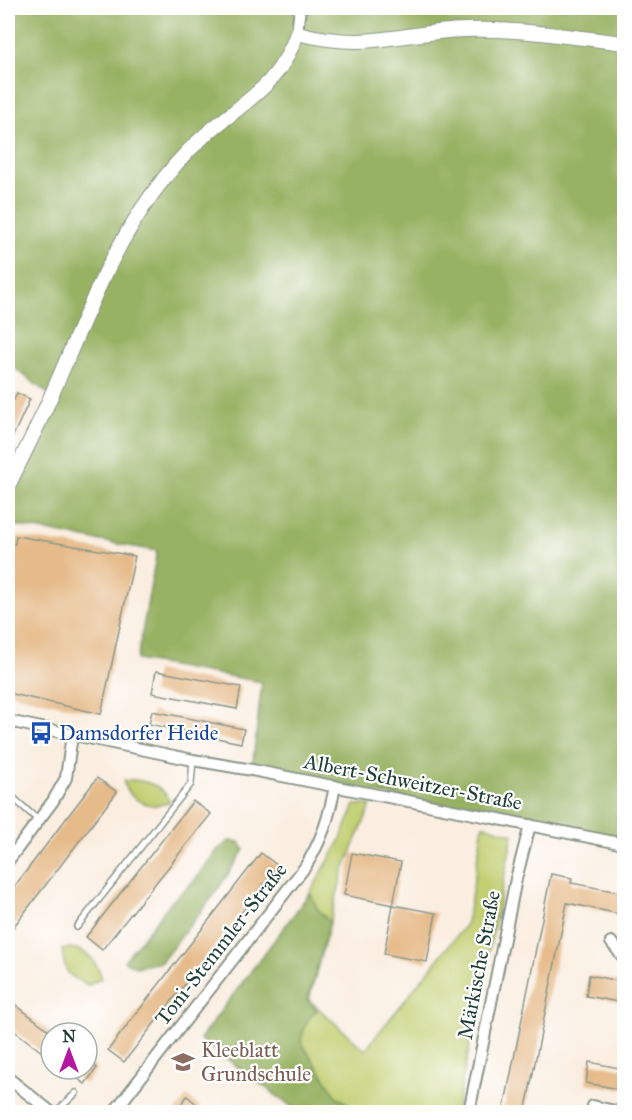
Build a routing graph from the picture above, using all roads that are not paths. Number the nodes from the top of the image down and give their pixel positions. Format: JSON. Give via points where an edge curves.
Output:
{"nodes":[{"id":1,"x":300,"y":8,"type":"edge"},
{"id":2,"x":297,"y":33,"type":"junction"},
{"id":3,"x":624,"y":43,"type":"edge"},
{"id":4,"x":8,"y":486,"type":"edge"},
{"id":5,"x":8,"y":721,"type":"edge"},
{"id":6,"x":72,"y":735,"type":"junction"},
{"id":7,"x":193,"y":760,"type":"junction"},
{"id":8,"x":334,"y":786,"type":"junction"},
{"id":9,"x":8,"y":793,"type":"edge"},
{"id":10,"x":39,"y":821,"type":"junction"},
{"id":11,"x":530,"y":825,"type":"junction"},
{"id":12,"x":624,"y":844,"type":"edge"},
{"id":13,"x":8,"y":861,"type":"edge"},
{"id":14,"x":77,"y":927,"type":"dead end"},
{"id":15,"x":611,"y":942,"type":"dead end"},
{"id":16,"x":624,"y":958,"type":"edge"},
{"id":17,"x":8,"y":1078,"type":"edge"},
{"id":18,"x":76,"y":1093,"type":"dead end"},
{"id":19,"x":593,"y":1106,"type":"dead end"},
{"id":20,"x":51,"y":1113,"type":"edge"},
{"id":21,"x":56,"y":1113,"type":"edge"},
{"id":22,"x":114,"y":1113,"type":"edge"},
{"id":23,"x":469,"y":1113,"type":"edge"},
{"id":24,"x":619,"y":1113,"type":"edge"}],
"edges":[{"from":1,"to":2,"type":"street"},
{"from":2,"to":3,"type":"street","via":[[321,39],[372,40],[420,33],[502,31]]},
{"from":2,"to":4,"type":"street","via":[[274,77],[180,159],[130,227],[105,272]]},
{"from":5,"to":6,"type":"street","name":"Albert-Schweitzer-Straße"},
{"from":6,"to":7,"type":"street","name":"Albert-Schweitzer-Straße"},
{"from":6,"to":10,"type":"street","via":[[66,778]]},
{"from":7,"to":8,"type":"street","name":"Albert-Schweitzer-Straße"},
{"from":7,"to":14,"type":"lane","via":[[191,784]]},
{"from":8,"to":11,"type":"street","name":"Albert-Schweitzer-Straße"},
{"from":8,"to":22,"type":"street","name":"Toni-Stemmler-Straße","via":[[326,826],[305,867]]},
{"from":9,"to":10,"type":"lane"},
{"from":10,"to":13,"type":"street"},
{"from":11,"to":12,"type":"street","name":"Albert-Schweitzer-Straße"},
{"from":11,"to":23,"type":"street","name":"Märkische Straße"},
{"from":15,"to":16,"type":"street"},
{"from":17,"to":20,"type":"street"},
{"from":18,"to":21,"type":"lane"},
{"from":19,"to":24,"type":"street"}]}
